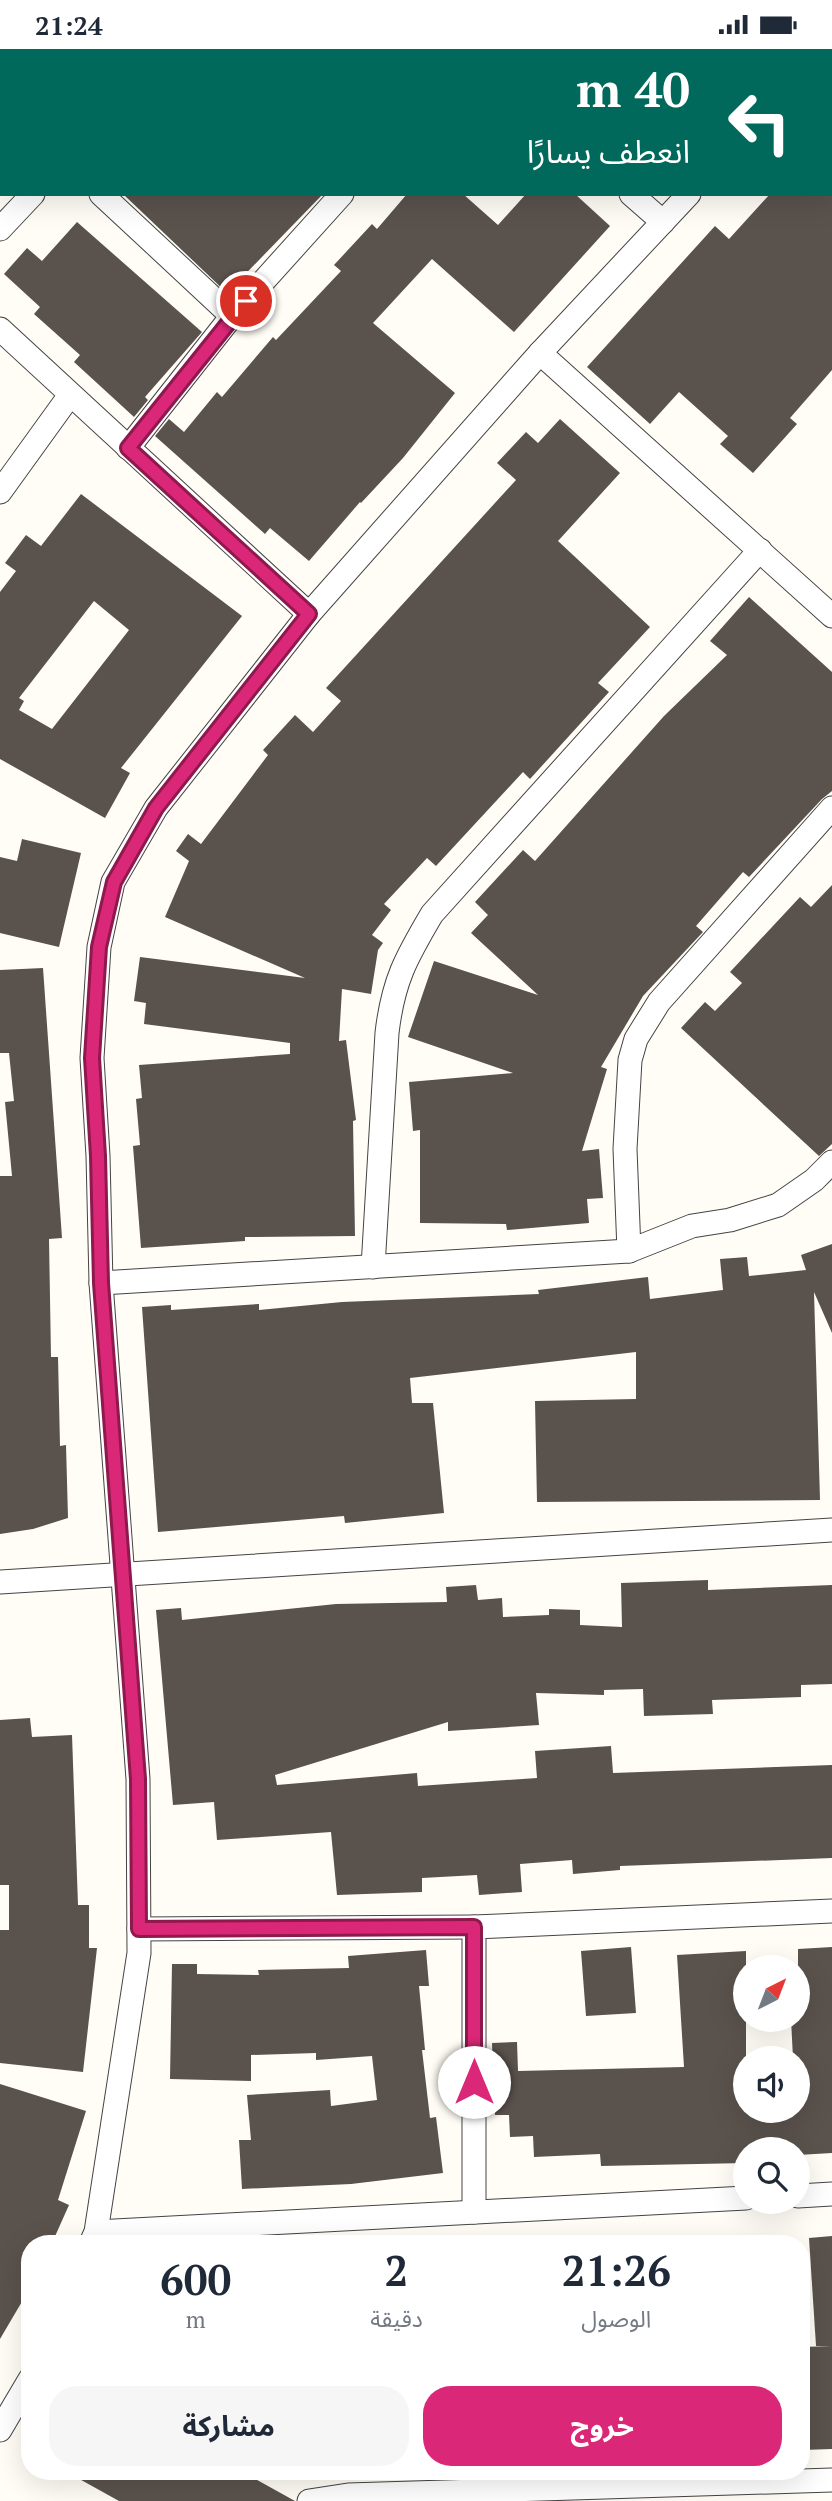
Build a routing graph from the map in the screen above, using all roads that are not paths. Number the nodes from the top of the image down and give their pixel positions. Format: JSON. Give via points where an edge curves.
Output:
{"nodes":[{"id":1,"x":31,"y":196,"type":"edge"},
{"id":2,"x":103,"y":196,"type":"edge"},
{"id":3,"x":340,"y":196,"type":"edge"},
{"id":4,"x":633,"y":196,"type":"edge"},
{"id":5,"x":687,"y":196,"type":"edge"},
{"id":6,"x":663,"y":222,"type":"junction"},
{"id":7,"x":0,"y":229,"type":"edge"},
{"id":8,"x":232,"y":316,"type":"junction"},
{"id":9,"x":0,"y":329,"type":"edge"},
{"id":10,"x":540,"y":353,"type":"junction"},
{"id":11,"x":70,"y":395,"type":"junction"},
{"id":12,"x":128,"y":448,"type":"junction"},
{"id":13,"x":0,"y":492,"type":"edge"},
{"id":14,"x":760,"y":550,"type":"junction"},
{"id":15,"x":309,"y":614,"type":"junction"},
{"id":16,"x":832,"y":616,"type":"edge"},
{"id":17,"x":832,"y":808,"type":"edge"},
{"id":18,"x":832,"y":1162,"type":"edge"},
{"id":19,"x":629,"y":1251,"type":"junction"},
{"id":20,"x":373,"y":1267,"type":"junction"},
{"id":21,"x":101,"y":1283,"type":"junction"},
{"id":22,"x":832,"y":1530,"type":"edge"},
{"id":23,"x":122,"y":1575,"type":"junction"},
{"id":24,"x":0,"y":1582,"type":"edge"},
{"id":25,"x":832,"y":1911,"type":"edge"},
{"id":26,"x":474,"y":1927,"type":"junction"},
{"id":27,"x":139,"y":1929,"type":"junction"},
{"id":28,"x":832,"y":2194,"type":"edge"},
{"id":29,"x":810,"y":2195,"type":"edge"},
{"id":30,"x":733,"y":2200,"type":"edge"},
{"id":31,"x":474,"y":2212,"type":"junction"},
{"id":32,"x":93,"y":2235,"type":"edge"},
{"id":33,"x":137,"y":2235,"type":"edge"},
{"id":34,"x":21,"y":2394,"type":"edge"},
{"id":35,"x":0,"y":2430,"type":"edge"},
{"id":36,"x":832,"y":2480,"type":"edge"},
{"id":37,"x":309,"y":2501,"type":"edge"}],
"edges":[{"from":1,"to":7,"type":"street"},
{"from":2,"to":8,"type":"street"},
{"from":3,"to":8,"type":"street"},
{"from":4,"to":6,"type":"street"},
{"from":5,"to":6,"type":"street"},
{"from":6,"to":10,"type":"street"},
{"from":8,"to":12,"type":"street"},
{"from":9,"to":11,"type":"street"},
{"from":10,"to":14,"type":"street"},
{"from":10,"to":15,"type":"street"},
{"from":11,"to":12,"type":"street"},
{"from":11,"to":13,"type":"street"},
{"from":12,"to":15,"type":"street"},
{"from":14,"to":16,"type":"street"},
{"from":14,"to":20,"type":"street","via":[[432,914],[402,964],[391,996],[387,1033]]},
{"from":15,"to":21,"type":"street","via":[[156,808],[114,882],[99,947],[92,1058]]},
{"from":17,"to":19,"type":"street","via":[[659,1002],[636,1039],[630,1060],[625,1149]]},
{"from":18,"to":19,"type":"street","via":[[778,1205],[692,1226]]},
{"from":19,"to":20,"type":"street"},
{"from":20,"to":21,"type":"street"},
{"from":21,"to":23,"type":"street"},
{"from":22,"to":23,"type":"street"},
{"from":23,"to":24,"type":"street"},
{"from":23,"to":27,"type":"street","via":[[138,1779]]},
{"from":25,"to":26,"type":"street"},
{"from":26,"to":27,"type":"street"},
{"from":26,"to":31,"type":"street"},
{"from":27,"to":32,"type":"street","via":[[139,1953]]},
{"from":28,"to":29,"type":"street"},
{"from":30,"to":31,"type":"street"},
{"from":31,"to":33,"type":"street"},
{"from":34,"to":35,"type":"street"},
{"from":36,"to":37,"type":"street","via":[[348,2495]]}]}
